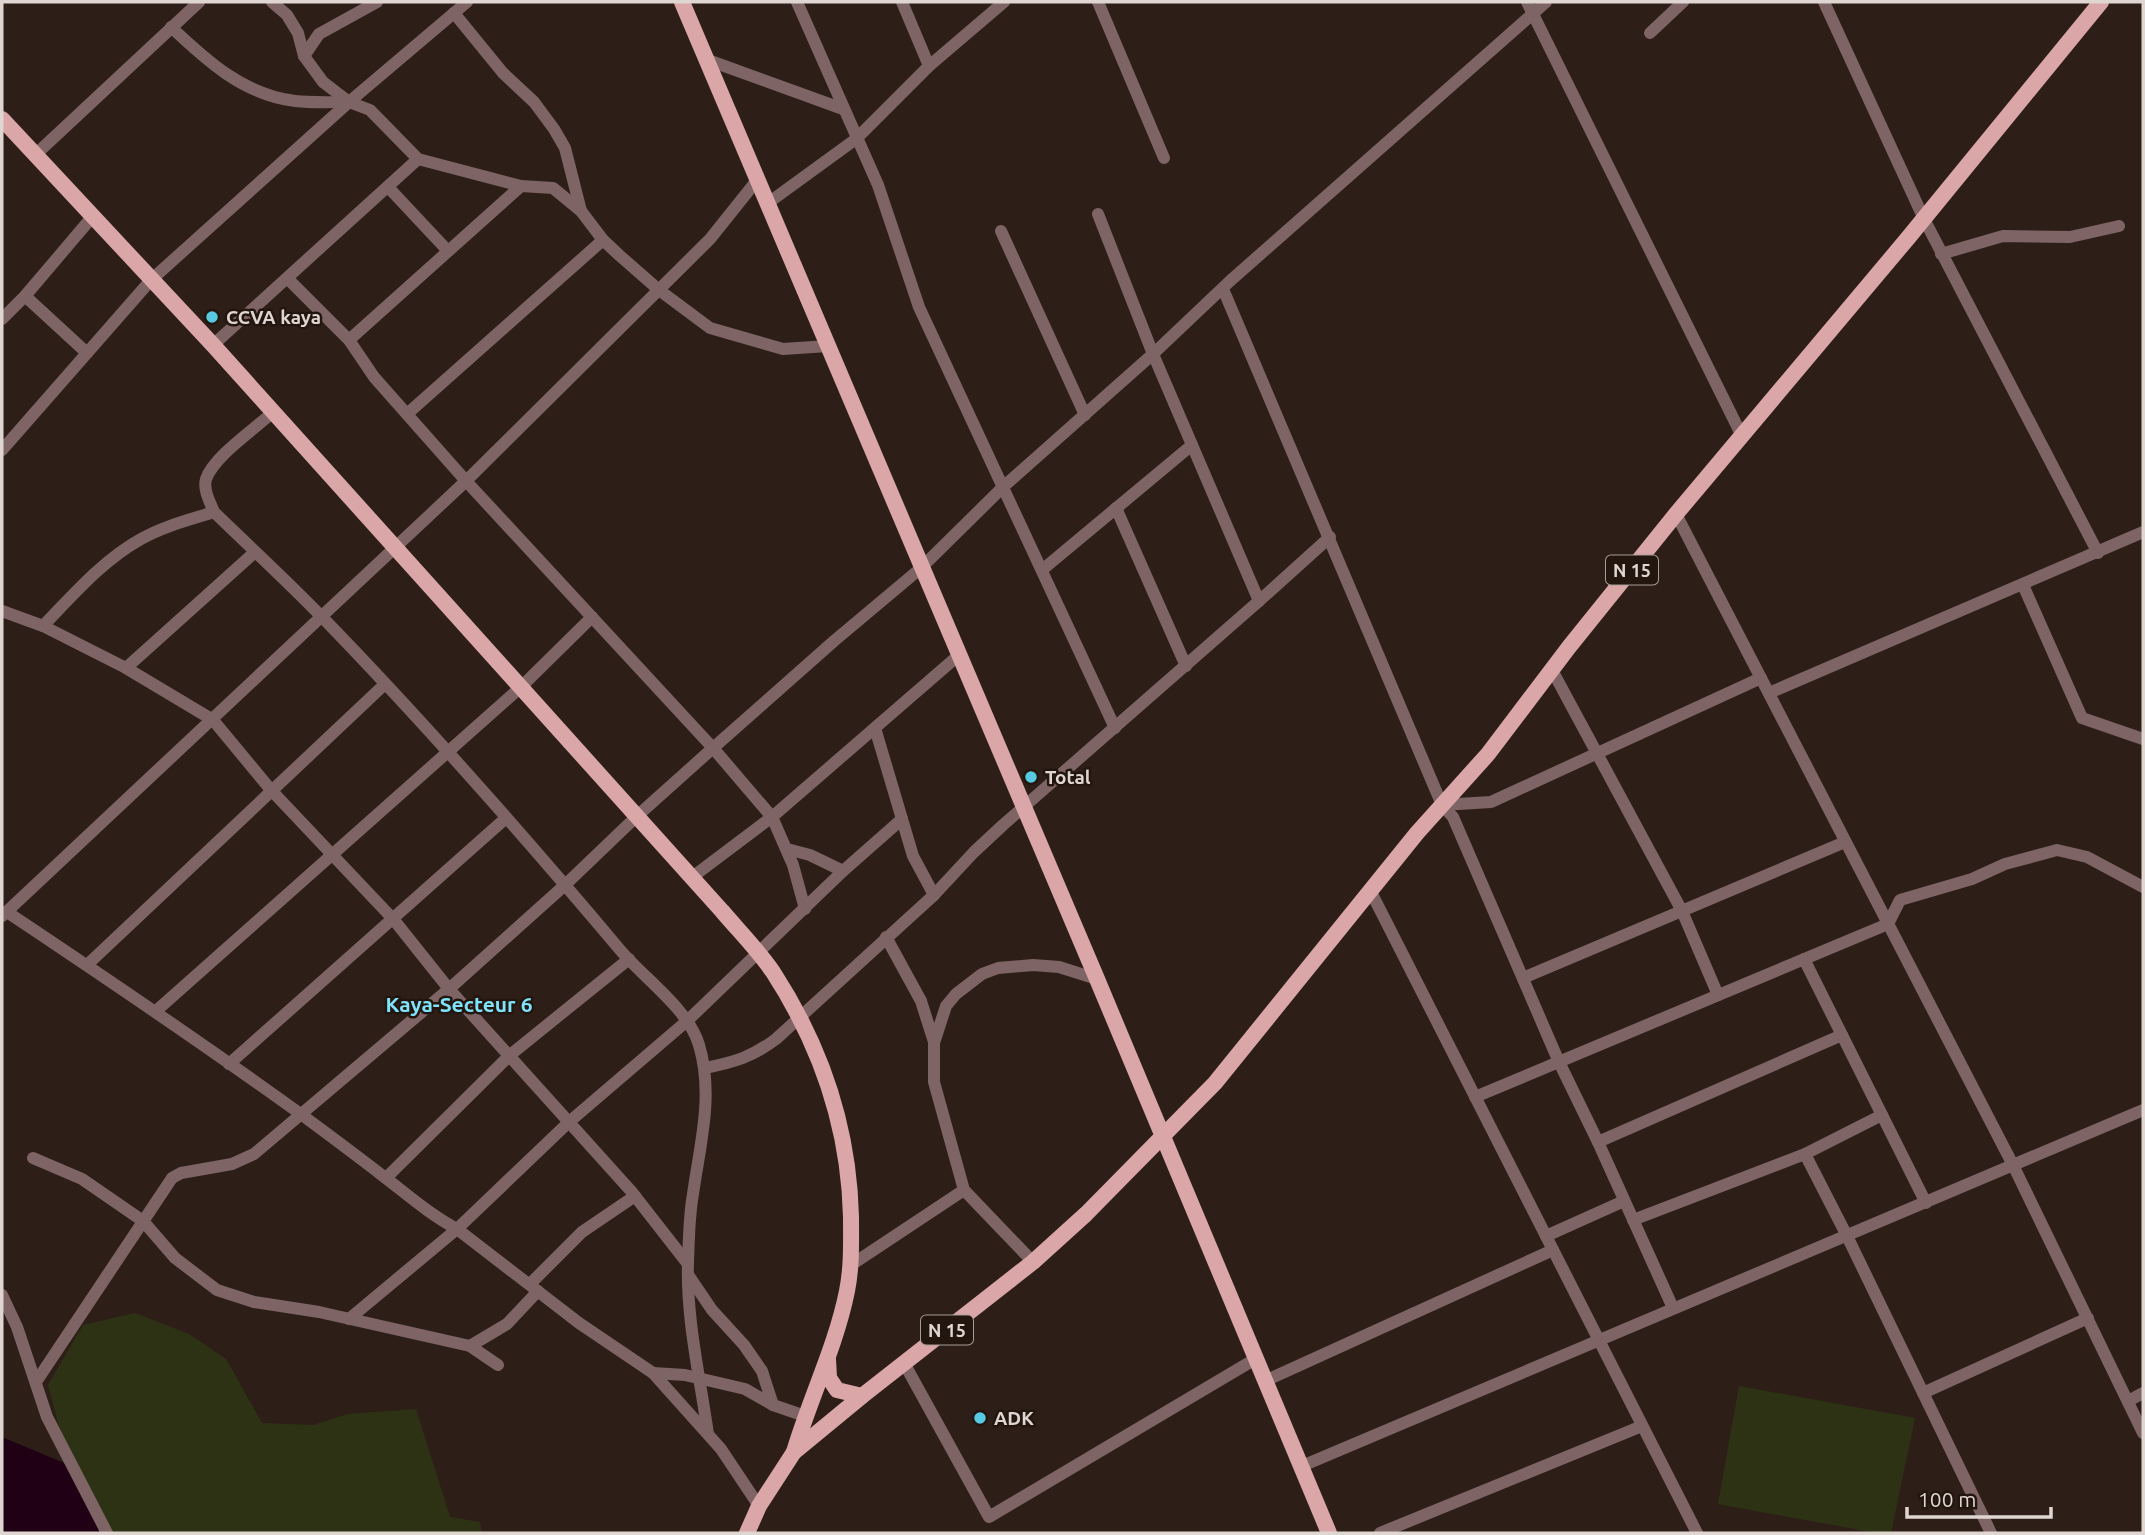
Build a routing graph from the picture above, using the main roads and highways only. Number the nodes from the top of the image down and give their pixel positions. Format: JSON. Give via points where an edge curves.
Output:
{"nodes":[{"id":1,"x":681,"y":2,"type":"edge"},
{"id":2,"x":2101,"y":2,"type":"edge"},
{"id":3,"x":2,"y":119,"type":"edge"},
{"id":4,"x":1162,"y":1136,"type":"junction"},
{"id":5,"x":829,"y":1353,"type":"junction"},
{"id":6,"x":862,"y":1396,"type":"junction"},
{"id":7,"x":794,"y":1452,"type":"junction"},
{"id":8,"x":747,"y":1533,"type":"edge"},
{"id":9,"x":1329,"y":1533,"type":"edge"}],
"edges":[{"from":1,"to":4,"type":"main road"},
{"from":2,"to":4,"type":"main road","number":"N 15","via":[[1676,514],[1488,754],[1215,1083]]},
{"from":3,"to":5,"type":"main road","via":[[397,548],[758,954],[800,1017],[835,1100],[848,1178],[851,1265]]},
{"from":4,"to":6,"type":"main road","number":"N 15","via":[[1033,1262]]},
{"from":4,"to":9,"type":"main road"},
{"from":5,"to":6,"type":"main road","via":[[832,1384],[837,1390]]},
{"from":5,"to":7,"type":"main road"},
{"from":6,"to":7,"type":"main road","number":"N 15"},
{"from":7,"to":8,"type":"main road","number":"N 15"}]}
